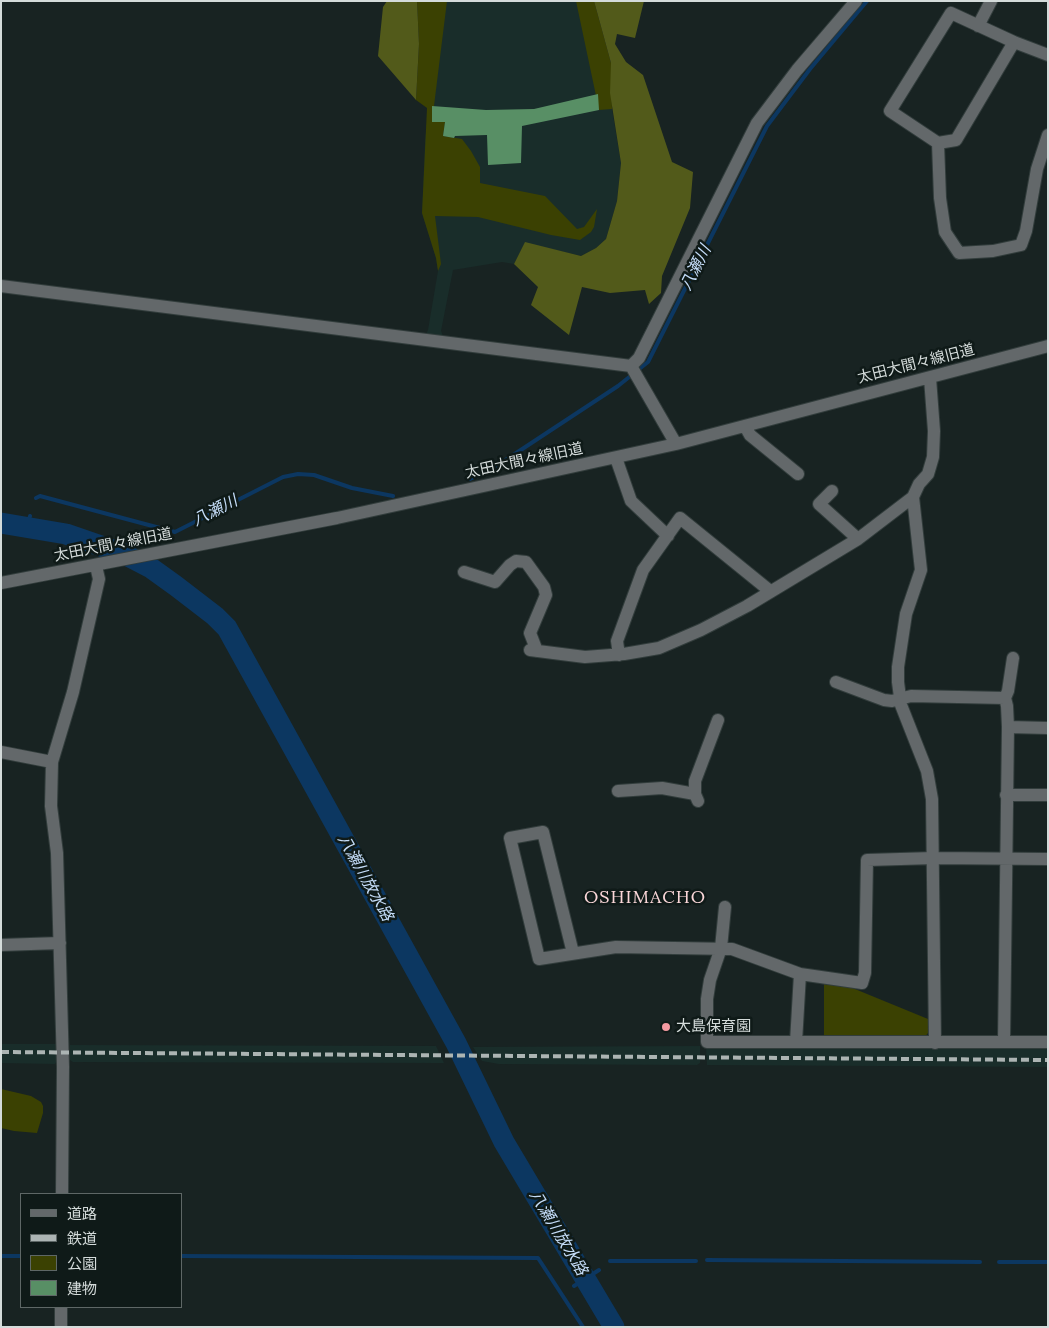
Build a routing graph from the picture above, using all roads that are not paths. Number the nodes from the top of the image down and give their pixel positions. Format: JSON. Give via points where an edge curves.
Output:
{"nodes":[{"id":1,"x":856,"y":1,"type":"edge"},
{"id":2,"x":991,"y":1,"type":"edge"},
{"id":3,"x":978,"y":26,"type":"junction"},
{"id":4,"x":1014,"y":42,"type":"junction"},
{"id":5,"x":1048,"y":55,"type":"edge"},
{"id":6,"x":1048,"y":135,"type":"edge"},
{"id":7,"x":938,"y":143,"type":"junction"},
{"id":8,"x":1,"y":286,"type":"edge"},
{"id":9,"x":1048,"y":346,"type":"edge"},
{"id":10,"x":631,"y":366,"type":"junction"},
{"id":11,"x":930,"y":378,"type":"junction"},
{"id":12,"x":745,"y":426,"type":"junction"},
{"id":13,"x":676,"y":444,"type":"junction"},
{"id":14,"x":616,"y":458,"type":"junction"},
{"id":15,"x":798,"y":474,"type":"dead end"},
{"id":16,"x":832,"y":492,"type":"dead end"},
{"id":17,"x":913,"y":497,"type":"junction"},
{"id":18,"x":668,"y":536,"type":"junction"},
{"id":19,"x":858,"y":539,"type":"junction"},
{"id":20,"x":102,"y":564,"type":"junction"},
{"id":21,"x":464,"y":572,"type":"dead end"},
{"id":22,"x":1,"y":583,"type":"edge"},
{"id":23,"x":770,"y":591,"type":"junction"},
{"id":24,"x":619,"y":655,"type":"junction"},
{"id":25,"x":1014,"y":658,"type":"dead end"},
{"id":26,"x":836,"y":682,"type":"dead end"},
{"id":27,"x":1004,"y":698,"type":"junction"},
{"id":28,"x":900,"y":699,"type":"junction"},
{"id":29,"x":718,"y":720,"type":"dead end"},
{"id":30,"x":1008,"y":727,"type":"junction"},
{"id":31,"x":1048,"y":728,"type":"edge"},
{"id":32,"x":1,"y":752,"type":"edge"},
{"id":33,"x":52,"y":762,"type":"junction"},
{"id":34,"x":618,"y":791,"type":"dead end"},
{"id":35,"x":1006,"y":795,"type":"junction"},
{"id":36,"x":1048,"y":795,"type":"edge"},
{"id":37,"x":934,"y":858,"type":"junction"},
{"id":38,"x":1005,"y":860,"type":"junction"},
{"id":39,"x":1048,"y":860,"type":"edge"},
{"id":40,"x":725,"y":907,"type":"dead end"},
{"id":41,"x":60,"y":943,"type":"junction"},
{"id":42,"x":1,"y":946,"type":"edge"},
{"id":43,"x":721,"y":948,"type":"junction"},
{"id":44,"x":573,"y":953,"type":"junction"},
{"id":45,"x":800,"y":974,"type":"junction"},
{"id":46,"x":796,"y":1042,"type":"junction"},
{"id":47,"x":1004,"y":1042,"type":"junction"},
{"id":48,"x":1048,"y":1042,"type":"edge"},
{"id":49,"x":935,"y":1043,"type":"junction"},
{"id":50,"x":62,"y":1193,"type":"edge"},
{"id":51,"x":61,"y":1308,"type":"edge"},
{"id":52,"x":61,"y":1327,"type":"edge"}],
"edges":[{"from":1,"to":10,"type":"street","via":[[797,70],[758,123],[639,358]]},
{"from":2,"to":3,"type":"street"},
{"from":3,"to":4,"type":"street"},
{"from":3,"to":7,"type":"street","via":[[951,13],[890,111]]},
{"from":4,"to":5,"type":"street"},
{"from":4,"to":7,"type":"street","via":[[956,140]]},
{"from":6,"to":7,"type":"street","via":[[1037,168],[1021,245],[993,252],[959,253],[946,232],[940,198]]},
{"from":8,"to":10,"type":"street"},
{"from":9,"to":11,"type":"street","name":"太田大間々線旧道"},
{"from":10,"to":13,"type":"street"},
{"from":11,"to":12,"type":"street","name":"太田大間々線旧道"},
{"from":11,"to":17,"type":"street","via":[[933,457],[928,474]]},
{"from":12,"to":13,"type":"street","name":"太田大間々線旧道"},
{"from":12,"to":15,"type":"street","via":[[750,435]]},
{"from":13,"to":14,"type":"street","name":"太田大間々線旧道"},
{"from":14,"to":18,"type":"street","via":[[631,502]]},
{"from":14,"to":20,"type":"street","name":"太田大間々線旧道"},
{"from":16,"to":19,"type":"street","via":[[819,504]]},
{"from":17,"to":19,"type":"street"},
{"from":17,"to":28,"type":"street","via":[[921,570],[906,614],[898,667]]},
{"from":18,"to":23,"type":"street","via":[[680,518]]},
{"from":18,"to":24,"type":"street","via":[[643,570],[616,641]]},
{"from":19,"to":23,"type":"street"},
{"from":20,"to":22,"type":"street","name":"太田大間々線旧道"},
{"from":20,"to":33,"type":"street","via":[[73,692]]},
{"from":21,"to":24,"type":"street","via":[[496,582],[510,565],[516,561],[526,562],[546,595],[530,634],[533,651],[585,657]]},
{"from":23,"to":24,"type":"street","via":[[701,630],[660,648]]},
{"from":25,"to":27,"type":"street"},
{"from":26,"to":28,"type":"street","via":[[884,700]]},
{"from":27,"to":28,"type":"street","via":[[911,696]]},
{"from":27,"to":30,"type":"street"},
{"from":28,"to":37,"type":"street","via":[[930,784]]},
{"from":29,"to":34,"type":"street","via":[[695,781],[696,797],[662,788]]},
{"from":30,"to":31,"type":"street"},
{"from":30,"to":35,"type":"street"},
{"from":32,"to":33,"type":"street"},
{"from":33,"to":41,"type":"street","via":[[51,806],[57,853]]},
{"from":35,"to":36,"type":"street"},
{"from":35,"to":38,"type":"street"},
{"from":37,"to":38,"type":"street"},
{"from":37,"to":45,"type":"street","via":[[867,860],[865,973],[862,983]]},
{"from":37,"to":49,"type":"street"},
{"from":38,"to":39,"type":"street"},
{"from":38,"to":47,"type":"street"},
{"from":40,"to":43,"type":"street"},
{"from":41,"to":42,"type":"street"},
{"from":41,"to":50,"type":"street"},
{"from":43,"to":44,"type":"street","via":[[616,947]]},
{"from":43,"to":45,"type":"street","via":[[746,952]]},
{"from":43,"to":46,"type":"street","via":[[707,998],[707,1042]]},
{"from":44,"to":44,"type":"street","via":[[543,832],[510,838],[539,959]]},
{"from":45,"to":46,"type":"street"},
{"from":46,"to":49,"type":"street"},
{"from":47,"to":48,"type":"street"},
{"from":47,"to":49,"type":"street"},
{"from":51,"to":52,"type":"street"}]}
